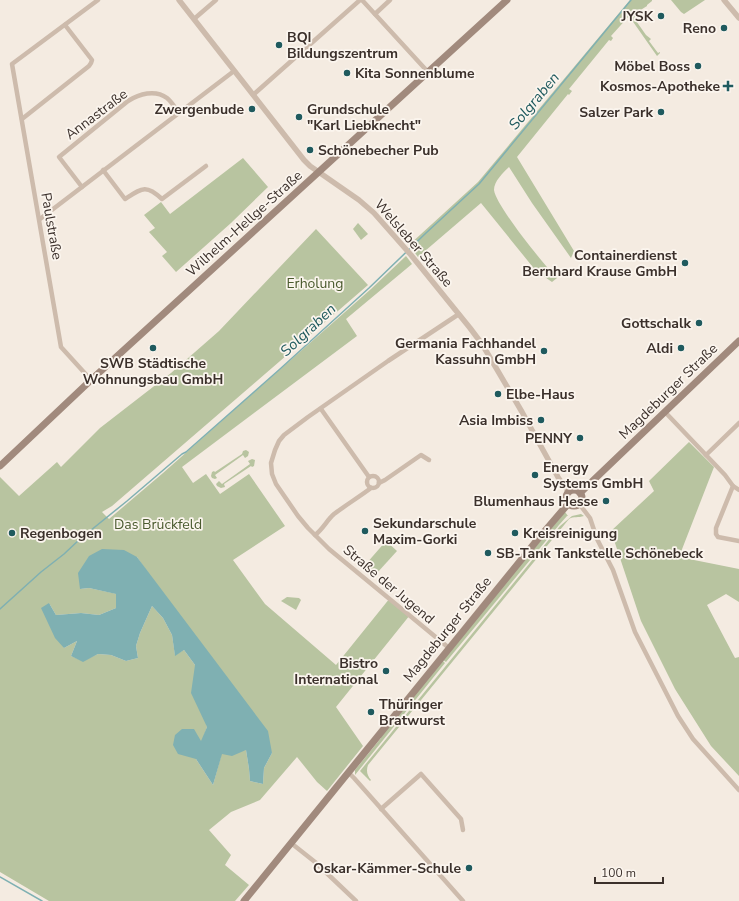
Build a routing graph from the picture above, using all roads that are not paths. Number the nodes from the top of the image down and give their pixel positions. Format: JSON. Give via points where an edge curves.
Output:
{"nodes":[{"id":1,"x":98,"y":0,"type":"edge"},
{"id":2,"x":179,"y":0,"type":"edge"},
{"id":3,"x":216,"y":0,"type":"edge"},
{"id":4,"x":361,"y":0,"type":"edge"},
{"id":5,"x":390,"y":0,"type":"edge"},
{"id":6,"x":507,"y":0,"type":"edge"},
{"id":7,"x":724,"y":0,"type":"edge"},
{"id":8,"x":375,"y":14,"type":"junction"},
{"id":9,"x":739,"y":18,"type":"edge"},
{"id":10,"x":194,"y":19,"type":"junction"},
{"id":11,"x":65,"y":25,"type":"junction"},
{"id":12,"x":234,"y":71,"type":"junction"},
{"id":13,"x":428,"y":72,"type":"junction"},
{"id":14,"x":253,"y":95,"type":"junction"},
{"id":15,"x":179,"y":113,"type":"junction"},
{"id":16,"x":22,"y":119,"type":"junction"},
{"id":17,"x":206,"y":166,"type":"dead end"},
{"id":18,"x":103,"y":170,"type":"junction"},
{"id":19,"x":319,"y":173,"type":"junction"},
{"id":20,"x":82,"y":187,"type":"junction"},
{"id":21,"x":40,"y":219,"type":"junction"},
{"id":22,"x":459,"y":314,"type":"junction"},
{"id":23,"x":739,"y":341,"type":"edge"},
{"id":24,"x":91,"y":380,"type":"junction"},
{"id":25,"x":320,"y":409,"type":"junction"},
{"id":26,"x":665,"y":412,"type":"junction"},
{"id":27,"x":739,"y":423,"type":"edge"},
{"id":28,"x":706,"y":455,"type":"junction"},
{"id":29,"x":428,"y":460,"type":"dead end"},
{"id":30,"x":0,"y":466,"type":"edge"},
{"id":31,"x":369,"y":478,"type":"junction"},
{"id":32,"x":379,"y":483,"type":"junction"},
{"id":33,"x":733,"y":486,"type":"junction"},
{"id":34,"x":371,"y":488,"type":"junction"},
{"id":35,"x":739,"y":490,"type":"edge"},
{"id":36,"x":569,"y":492,"type":"junction"},
{"id":37,"x":580,"y":493,"type":"junction"},
{"id":38,"x":568,"y":504,"type":"junction"},
{"id":39,"x":580,"y":505,"type":"junction"},
{"id":40,"x":315,"y":535,"type":"junction"},
{"id":41,"x":739,"y":541,"type":"edge"},
{"id":42,"x":449,"y":648,"type":"junction"},
{"id":43,"x":348,"y":772,"type":"junction"},
{"id":44,"x":739,"y":790,"type":"edge"},
{"id":45,"x":381,"y":809,"type":"junction"},
{"id":46,"x":463,"y":830,"type":"dead end"},
{"id":47,"x":291,"y":843,"type":"junction"},
{"id":48,"x":244,"y":901,"type":"edge"},
{"id":49,"x":356,"y":901,"type":"edge"},
{"id":50,"x":463,"y":901,"type":"edge"}],
"edges":[{"from":1,"to":11,"type":"street"},
{"from":2,"to":10,"type":"street","name":"Welsleber Straße"},
{"from":3,"to":10,"type":"street"},
{"from":4,"to":8,"type":"street"},
{"from":4,"to":14,"type":"street"},
{"from":5,"to":8,"type":"street"},
{"from":6,"to":13,"type":"main road","name":"Wilhelm-Hellge-Straße"},
{"from":7,"to":9,"type":"street"},
{"from":8,"to":13,"type":"street"},
{"from":10,"to":12,"type":"street","name":"Welsleber Straße"},
{"from":11,"to":16,"type":"street","name":"Paulstraße","via":[[12,64]]},
{"from":11,"to":16,"type":"street","via":[[92,60],[91,63]]},
{"from":12,"to":14,"type":"street","name":"Welsleber Straße"},
{"from":12,"to":15,"type":"street"},
{"from":13,"to":19,"type":"main road","name":"Wilhelm-Hellge-Straße"},
{"from":14,"to":19,"type":"street","name":"Welsleber Straße","via":[[304,160]]},
{"from":15,"to":18,"type":"street"},
{"from":15,"to":20,"type":"street","name":"Annastraße","via":[[168,98],[157,94],[142,94],[128,101],[59,156]]},
{"from":16,"to":21,"type":"street","name":"Paulstraße"},
{"from":17,"to":18,"type":"street","via":[[162,199],[146,188],[125,199]]},
{"from":18,"to":20,"type":"street"},
{"from":19,"to":22,"type":"street","name":"Welsleber Straße","via":[[374,213]]},
{"from":19,"to":24,"type":"main road","name":"Wilhelm-Hellge-Straße"},
{"from":20,"to":21,"type":"street"},
{"from":21,"to":24,"type":"street","name":"Paulstraße","via":[[61,347]]},
{"from":22,"to":25,"type":"street","name":"Straße der Jugend"},
{"from":22,"to":36,"type":"street","name":"Welsleber Straße","via":[[482,344],[559,479]]},
{"from":23,"to":26,"type":"main road","name":"Magdeburger Straße"},
{"from":24,"to":30,"type":"main road","name":"Wilhelm-Hellge-Straße"},
{"from":25,"to":31,"type":"street"},
{"from":25,"to":40,"type":"street","name":"Straße der Jugend","via":[[284,435],[271,463],[276,484]]},
{"from":26,"to":28,"type":"street"},
{"from":26,"to":37,"type":"main road","name":"Magdeburger Straße"},
{"from":27,"to":28,"type":"street"},
{"from":28,"to":33,"type":"street"},
{"from":29,"to":32,"type":"street","via":[[421,455]]},
{"from":31,"to":32,"type":"street","via":[[375,477]]},
{"from":31,"to":34,"type":"street","via":[[367,483]]},
{"from":32,"to":34,"type":"street","via":[[375,488]]},
{"from":33,"to":35,"type":"street"},
{"from":33,"to":41,"type":"street","via":[[716,528],[716,534],[718,537]]},
{"from":34,"to":40,"type":"street","via":[[334,514]]},
{"from":36,"to":37,"type":"main road","via":[[575,490]]},
{"from":36,"to":38,"type":"main road","via":[[566,498]]},
{"from":37,"to":39,"type":"main road"},
{"from":38,"to":39,"type":"main road","via":[[574,507]]},
{"from":38,"to":42,"type":"main road","name":"Magdeburger Straße"},
{"from":39,"to":44,"type":"street","via":[[590,518],[597,539],[613,570],[635,632],[678,716],[694,739]]},
{"from":40,"to":42,"type":"street","name":"Straße der Jugend"},
{"from":42,"to":43,"type":"main road","name":"Magdeburger Straße"},
{"from":43,"to":45,"type":"street"},
{"from":43,"to":47,"type":"main road","name":"Magdeburger Straße"},
{"from":45,"to":46,"type":"street","via":[[421,774],[461,819]]},
{"from":45,"to":50,"type":"street"},
{"from":47,"to":48,"type":"main road","name":"Magdeburger Straße"},
{"from":47,"to":49,"type":"street"}]}
